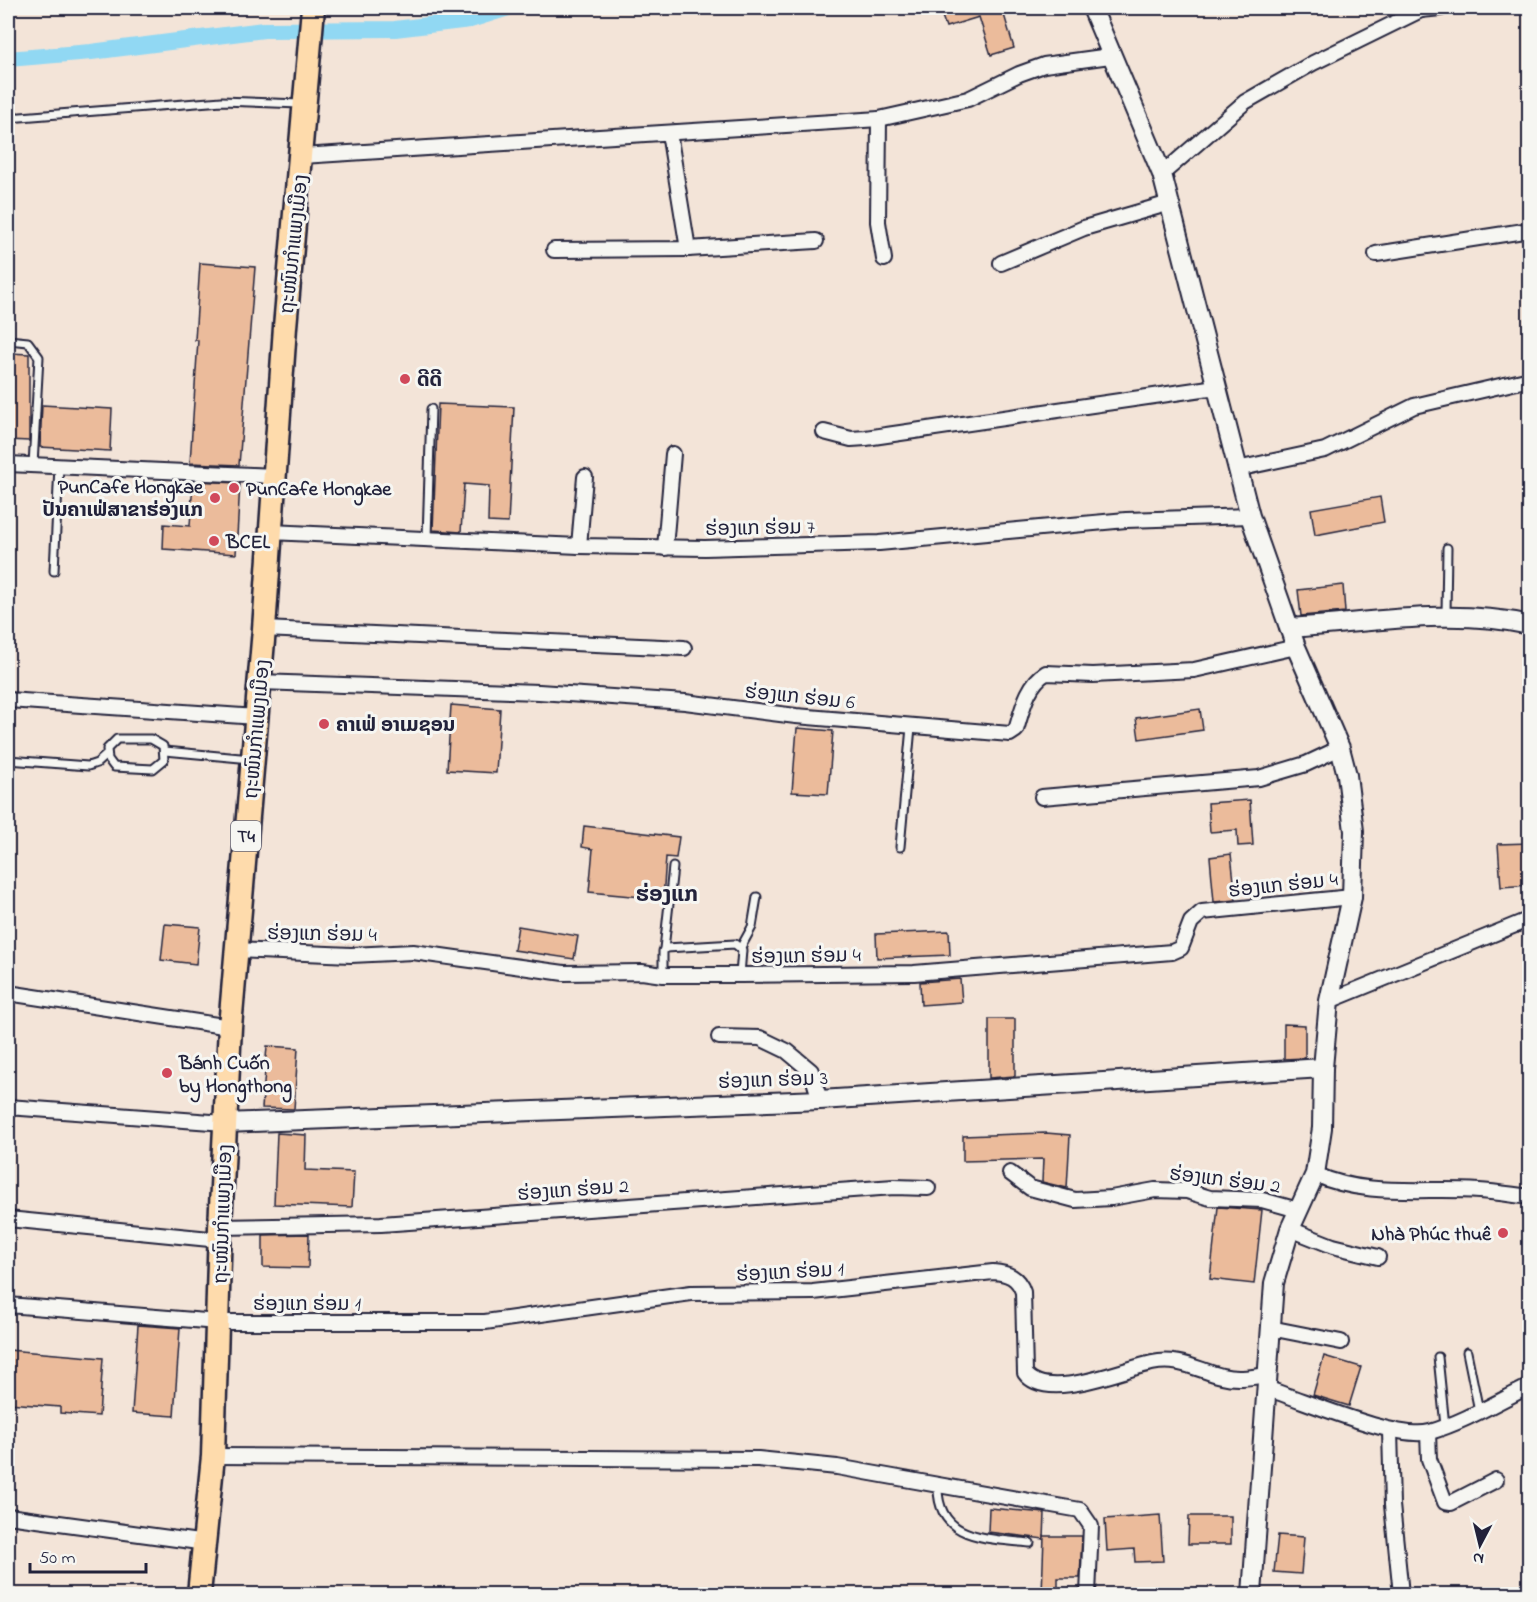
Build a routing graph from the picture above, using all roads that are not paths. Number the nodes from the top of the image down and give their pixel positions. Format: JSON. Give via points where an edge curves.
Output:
{"nodes":[{"id":1,"x":313,"y":8,"type":"edge"},
{"id":2,"x":1092,"y":8,"type":"edge"},
{"id":3,"x":1441,"y":8,"type":"edge"},
{"id":4,"x":1421,"y":9,"type":"edge"},
{"id":5,"x":1110,"y":56,"type":"junction"},
{"id":6,"x":305,"y":104,"type":"junction"},
{"id":7,"x":8,"y":118,"type":"edge"},
{"id":8,"x":879,"y":119,"type":"junction"},
{"id":9,"x":669,"y":134,"type":"junction"},
{"id":10,"x":302,"y":156,"type":"junction"},
{"id":11,"x":1162,"y":174,"type":"junction"},
{"id":12,"x":1170,"y":203,"type":"junction"},
{"id":13,"x":1530,"y":230,"type":"edge"},
{"id":14,"x":816,"y":241,"type":"dead end"},
{"id":15,"x":688,"y":249,"type":"junction"},
{"id":16,"x":554,"y":250,"type":"dead end"},
{"id":17,"x":1376,"y":254,"type":"dead end"},
{"id":18,"x":884,"y":259,"type":"dead end"},
{"id":19,"x":1001,"y":264,"type":"dead end"},
{"id":20,"x":8,"y":340,"type":"edge"},
{"id":21,"x":1530,"y":379,"type":"edge"},
{"id":22,"x":1216,"y":387,"type":"junction"},
{"id":23,"x":431,"y":409,"type":"dead end"},
{"id":24,"x":824,"y":432,"type":"dead end"},
{"id":25,"x":673,"y":454,"type":"dead end"},
{"id":26,"x":8,"y":464,"type":"edge"},
{"id":27,"x":33,"y":465,"type":"junction"},
{"id":28,"x":59,"y":466,"type":"junction"},
{"id":29,"x":1237,"y":469,"type":"junction"},
{"id":30,"x":275,"y":476,"type":"junction"},
{"id":31,"x":585,"y":477,"type":"dead end"},
{"id":32,"x":1250,"y":516,"type":"junction"},
{"id":33,"x":270,"y":532,"type":"junction"},
{"id":34,"x":427,"y":537,"type":"junction"},
{"id":35,"x":579,"y":546,"type":"junction"},
{"id":36,"x":665,"y":548,"type":"junction"},
{"id":37,"x":1447,"y":548,"type":"dead end"},
{"id":38,"x":54,"y":571,"type":"dead end"},
{"id":39,"x":1446,"y":617,"type":"junction"},
{"id":40,"x":1530,"y":625,"type":"edge"},
{"id":41,"x":1289,"y":628,"type":"junction"},
{"id":42,"x":264,"y":629,"type":"junction"},
{"id":43,"x":1296,"y":647,"type":"junction"},
{"id":44,"x":684,"y":648,"type":"dead end"},
{"id":45,"x":260,"y":682,"type":"junction"},
{"id":46,"x":8,"y":700,"type":"edge"},
{"id":47,"x":257,"y":717,"type":"junction"},
{"id":48,"x":911,"y":727,"type":"junction"},
{"id":49,"x":1340,"y":748,"type":"junction"},
{"id":50,"x":165,"y":751,"type":"junction"},
{"id":51,"x":106,"y":754,"type":"junction"},
{"id":52,"x":253,"y":759,"type":"junction"},
{"id":53,"x":8,"y":760,"type":"edge"},
{"id":54,"x":1042,"y":797,"type":"dead end"},
{"id":55,"x":900,"y":847,"type":"dead end"},
{"id":56,"x":673,"y":867,"type":"dead end"},
{"id":57,"x":757,"y":897,"type":"dead end"},
{"id":58,"x":1352,"y":897,"type":"junction"},
{"id":59,"x":1530,"y":919,"type":"edge"},
{"id":60,"x":741,"y":947,"type":"junction"},
{"id":61,"x":664,"y":949,"type":"junction"},
{"id":62,"x":237,"y":950,"type":"junction"},
{"id":63,"x":663,"y":975,"type":"junction"},
{"id":64,"x":740,"y":975,"type":"junction"},
{"id":65,"x":8,"y":993,"type":"edge"},
{"id":66,"x":1329,"y":1001,"type":"junction"},
{"id":67,"x":230,"y":1027,"type":"junction"},
{"id":68,"x":718,"y":1037,"type":"dead end"},
{"id":69,"x":1323,"y":1068,"type":"junction"},
{"id":70,"x":820,"y":1100,"type":"junction"},
{"id":71,"x":8,"y":1107,"type":"edge"},
{"id":72,"x":225,"y":1123,"type":"junction"},
{"id":73,"x":1010,"y":1173,"type":"dead end"},
{"id":74,"x":1315,"y":1174,"type":"junction"},
{"id":75,"x":928,"y":1188,"type":"dead end"},
{"id":76,"x":1530,"y":1197,"type":"edge"},
{"id":77,"x":1298,"y":1210,"type":"junction"},
{"id":78,"x":8,"y":1219,"type":"edge"},
{"id":79,"x":1290,"y":1228,"type":"junction"},
{"id":80,"x":220,"y":1233,"type":"junction"},
{"id":81,"x":1378,"y":1257,"type":"dead end"},
{"id":82,"x":8,"y":1305,"type":"edge"},
{"id":83,"x":218,"y":1322,"type":"junction"},
{"id":84,"x":1270,"y":1328,"type":"junction"},
{"id":85,"x":1341,"y":1342,"type":"dead end"},
{"id":86,"x":1467,"y":1352,"type":"dead end"},
{"id":87,"x":1438,"y":1358,"type":"dead end"},
{"id":88,"x":1268,"y":1382,"type":"junction"},
{"id":89,"x":1530,"y":1386,"type":"edge"},
{"id":90,"x":1479,"y":1411,"type":"junction"},
{"id":91,"x":1445,"y":1426,"type":"junction"},
{"id":92,"x":1390,"y":1431,"type":"junction"},
{"id":93,"x":1428,"y":1433,"type":"junction"},
{"id":94,"x":213,"y":1456,"type":"junction"},
{"id":95,"x":1496,"y":1480,"type":"dead end"},
{"id":96,"x":938,"y":1484,"type":"junction"},
{"id":97,"x":8,"y":1516,"type":"edge"},
{"id":98,"x":206,"y":1543,"type":"junction"},
{"id":99,"x":1030,"y":1543,"type":"dead end"},
{"id":100,"x":199,"y":1594,"type":"edge"},
{"id":101,"x":1088,"y":1594,"type":"edge"},
{"id":102,"x":1252,"y":1594,"type":"edge"},
{"id":103,"x":1401,"y":1594,"type":"edge"}],
"edges":[{"from":1,"to":6,"type":"main road","name":"ຖະໜົນກຳແພງເມືອງ","number":"T4"},
{"from":2,"to":5,"type":"street"},
{"from":3,"to":4,"type":"street"},
{"from":4,"to":11,"type":"street","via":[[1245,102]]},
{"from":5,"to":8,"type":"street","via":[[1044,66],[968,99]]},
{"from":5,"to":11,"type":"street"},
{"from":6,"to":7,"type":"lane","via":[[222,101]]},
{"from":6,"to":10,"type":"main road","name":"ຖະໜົນກຳແພງເມືອງ","number":"T4"},
{"from":8,"to":9,"type":"street"},
{"from":8,"to":18,"type":"street","via":[[878,222]]},
{"from":9,"to":10,"type":"street"},
{"from":9,"to":15,"type":"street"},
{"from":10,"to":30,"type":"main road","name":"ຖະໜົນກຳແພງເມືອງ","number":"T4"},
{"from":11,"to":12,"type":"street"},
{"from":12,"to":19,"type":"street","via":[[1084,228]]},
{"from":12,"to":22,"type":"street"},
{"from":13,"to":17,"type":"street"},
{"from":14,"to":15,"type":"street"},
{"from":15,"to":16,"type":"street"},
{"from":20,"to":27,"type":"lane","via":[[28,342],[39,357]]},
{"from":21,"to":29,"type":"street","via":[[1414,406],[1325,450]]},
{"from":22,"to":24,"type":"street","via":[[866,438],[851,439]]},
{"from":22,"to":29,"type":"street"},
{"from":23,"to":34,"type":"lane"},
{"from":25,"to":36,"type":"street"},
{"from":26,"to":27,"type":"street"},
{"from":27,"to":28,"type":"street"},
{"from":28,"to":30,"type":"street"},
{"from":28,"to":38,"type":"lane"},
{"from":29,"to":32,"type":"street"},
{"from":30,"to":33,"type":"main road","name":"ຖະໜົນກຳແພງເມືອງ","number":"T4"},
{"from":31,"to":35,"type":"street"},
{"from":32,"to":36,"type":"street","name":"ຮ່ອງແກ ຮ່ອມ 7","via":[[1126,520],[879,543]]},
{"from":32,"to":41,"type":"street"},
{"from":33,"to":34,"type":"street","name":"ຮ່ອງແກ ຮ່ອມ 7"},
{"from":33,"to":42,"type":"main road","name":"ຖະໜົນກຳແພງເມືອງ","number":"T4"},
{"from":34,"to":35,"type":"street","name":"ຮ່ອງແກ ຮ່ອມ 7"},
{"from":35,"to":36,"type":"street","name":"ຮ່ອງແກ ຮ່ອມ 7"},
{"from":37,"to":39,"type":"lane"},
{"from":39,"to":40,"type":"street","via":[[1506,619]]},
{"from":39,"to":41,"type":"street"},
{"from":41,"to":43,"type":"street"},
{"from":42,"to":44,"type":"street"},
{"from":42,"to":45,"type":"main road","name":"ຖະໜົນກຳແພງເມືອງ","number":"T4"},
{"from":43,"to":48,"type":"street","name":"ຮ່ອງແກ ຮ່ອມ 6","via":[[1194,670],[1046,674],[1034,684],[1016,730],[1010,734]]},
{"from":43,"to":49,"type":"street"},
{"from":45,"to":47,"type":"main road","name":"ຖະໜົນກຳແພງເມືອງ","number":"T4"},
{"from":45,"to":48,"type":"street","name":"ຮ່ອງແກ ຮ່ອມ 6","via":[[539,692],[685,702]]},
{"from":46,"to":47,"type":"street"},
{"from":47,"to":52,"type":"main road","name":"ຖະໜົນກຳແພງເມືອງ","number":"T4"},
{"from":48,"to":55,"type":"lane"},
{"from":49,"to":54,"type":"street","via":[[1306,764],[1259,778]]},
{"from":49,"to":58,"type":"street","via":[[1354,831]]},
{"from":50,"to":51,"type":"lane","via":[[155,740],[122,738],[112,741]]},
{"from":50,"to":51,"type":"lane","via":[[164,760],[153,769],[114,766]]},
{"from":50,"to":52,"type":"lane"},
{"from":51,"to":53,"type":"lane","via":[[88,766]]},
{"from":52,"to":62,"type":"main road","name":"ຖະໜົນກຳແພງເມືອງ","number":"T4"},
{"from":56,"to":61,"type":"lane"},
{"from":57,"to":60,"type":"lane","via":[[752,927]]},
{"from":58,"to":64,"type":"street","name":"ຮ່ອງແກ ຮ່ອມ 4","via":[[1202,912],[1191,922],[1181,948],[1172,952],[914,973]]},
{"from":58,"to":66,"type":"street"},
{"from":59,"to":66,"type":"street"},
{"from":60,"to":61,"type":"lane","via":[[735,944]]},
{"from":60,"to":64,"type":"lane"},
{"from":61,"to":63,"type":"lane"},
{"from":62,"to":63,"type":"street","name":"ຮ່ອງແກ ຮ່ອມ 4","via":[[351,955],[413,952],[564,972]]},
{"from":62,"to":67,"type":"main road","name":"ຖະໜົນກຳແພງເມືອງ","number":"T4"},
{"from":63,"to":64,"type":"street","name":"ຮ່ອງແກ ຮ່ອມ 4"},
{"from":65,"to":67,"type":"street"},
{"from":66,"to":69,"type":"street"},
{"from":67,"to":72,"type":"main road","name":"ຖະໜົນກຳແພງເມືອງ","number":"T4"},
{"from":68,"to":70,"type":"street","via":[[760,1038],[787,1051],[811,1071]]},
{"from":69,"to":70,"type":"street","name":"ຮ່ອງແກ ຮ່ອມ 3"},
{"from":69,"to":74,"type":"street","via":[[1322,1128]]},
{"from":70,"to":72,"type":"street","name":"ຮ່ອງແກ ຮ່ອມ 3"},
{"from":71,"to":72,"type":"street"},
{"from":72,"to":80,"type":"main road","name":"ຖະໜົນກຳແພງເມືອງ","number":"T4"},
{"from":73,"to":77,"type":"street","name":"ຮ່ອງແກ ຮ່ອມ 2","via":[[1030,1188],[1075,1200],[1155,1190],[1187,1191],[1210,1198],[1262,1200]]},
{"from":74,"to":76,"type":"street","via":[[1331,1182],[1363,1188],[1479,1191]]},
{"from":74,"to":77,"type":"street"},
{"from":75,"to":80,"type":"street","name":"ຮ່ອງແກ ຮ່ອມ 2","via":[[894,1187]]},
{"from":77,"to":79,"type":"street"},
{"from":78,"to":80,"type":"street","name":"ຮ່ອງແກ ຮ່ອມ 2"},
{"from":79,"to":81,"type":"street","via":[[1333,1246]]},
{"from":79,"to":84,"type":"street","via":[[1274,1283]]},
{"from":80,"to":83,"type":"main road","name":"ຖະໜົນກຳແພງເມືອງ","number":"T4"},
{"from":82,"to":83,"type":"street"},
{"from":83,"to":88,"type":"street","name":"ຮ່ອງແກ ຮ່ອມ 1","via":[[485,1322],[691,1293],[813,1292],[993,1272],[1006,1273],[1020,1284],[1025,1373],[1040,1384],[1109,1376],[1153,1362],[1177,1361],[1222,1376]]},
{"from":83,"to":94,"type":"main road","name":"ຖະໜົນກຳແພງເມືອງ","number":"T4"},
{"from":84,"to":85,"type":"street"},
{"from":84,"to":88,"type":"street"},
{"from":86,"to":90,"type":"lane"},
{"from":87,"to":91,"type":"lane"},
{"from":88,"to":92,"type":"street"},
{"from":88,"to":102,"type":"street"},
{"from":89,"to":90,"type":"street"},
{"from":90,"to":91,"type":"street"},
{"from":91,"to":93,"type":"street"},
{"from":92,"to":93,"type":"street"},
{"from":92,"to":103,"type":"street"},
{"from":93,"to":95,"type":"street","via":[[1429,1459],[1445,1502],[1451,1503]]},
{"from":94,"to":96,"type":"street","via":[[758,1459]]},
{"from":94,"to":98,"type":"main road","name":"ຖະໜົນກຳແພງເມືອງ","number":"T4"},
{"from":96,"to":99,"type":"lane","via":[[941,1510],[960,1530],[974,1537]]},
{"from":96,"to":101,"type":"street","via":[[1080,1510],[1091,1526]]},
{"from":97,"to":98,"type":"street"},
{"from":98,"to":100,"type":"main road","name":"ຖະໜົນກຳແພງເມືອງ","number":"T4"}]}
